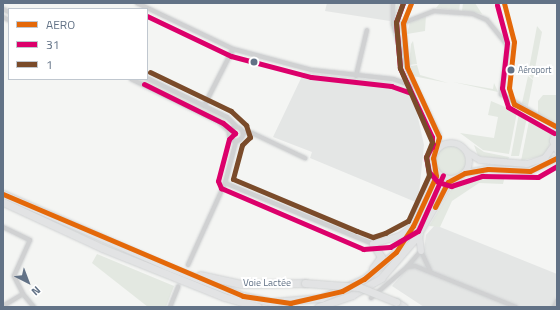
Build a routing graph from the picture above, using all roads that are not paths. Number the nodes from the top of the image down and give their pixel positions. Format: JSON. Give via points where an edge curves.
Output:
{"nodes":[{"id":1,"x":137,"y":3,"type":"edge"},
{"id":2,"x":393,"y":3,"type":"edge"},
{"id":3,"x":147,"y":8,"type":"edge"},
{"id":4,"x":148,"y":8,"type":"edge"},
{"id":5,"x":367,"y":30,"type":"dead end"},
{"id":6,"x":233,"y":49,"type":"junction"},
{"id":7,"x":407,"y":67,"type":"junction"},
{"id":8,"x":356,"y":76,"type":"junction"},
{"id":9,"x":148,"y":78,"type":"edge"},
{"id":10,"x":133,"y":80,"type":"edge"},
{"id":11,"x":414,"y":86,"type":"junction"},
{"id":12,"x":204,"y":106,"type":"junction"},
{"id":13,"x":236,"y":126,"type":"junction"},
{"id":14,"x":557,"y":129,"type":"edge"},
{"id":15,"x":229,"y":130,"type":"junction"},
{"id":16,"x":243,"y":132,"type":"junction"},
{"id":17,"x":236,"y":141,"type":"junction"},
{"id":18,"x":439,"y":147,"type":"junction"},
{"id":19,"x":556,"y":147,"type":"edge"},
{"id":20,"x":468,"y":152,"type":"junction"},
{"id":21,"x":306,"y":158,"type":"dead end"},
{"id":22,"x":557,"y":158,"type":"edge"},
{"id":23,"x":437,"y":172,"type":"junction"},
{"id":24,"x":465,"y":173,"type":"junction"},
{"id":25,"x":452,"y":179,"type":"junction"},
{"id":26,"x":224,"y":183,"type":"junction"},
{"id":27,"x":3,"y":194,"type":"edge"},
{"id":28,"x":3,"y":202,"type":"edge"},
{"id":29,"x":3,"y":207,"type":"edge"},
{"id":30,"x":16,"y":210,"type":"junction"},
{"id":31,"x":413,"y":226,"type":"junction"},
{"id":32,"x":3,"y":227,"type":"edge"},
{"id":33,"x":419,"y":234,"type":"junction"},
{"id":34,"x":373,"y":244,"type":"junction"},
{"id":35,"x":421,"y":250,"type":"junction"},
{"id":36,"x":131,"y":251,"type":"junction"},
{"id":37,"x":188,"y":265,"type":"dead end"},
{"id":38,"x":407,"y":267,"type":"junction"},
{"id":39,"x":430,"y":270,"type":"junction"},
{"id":40,"x":357,"y":283,"type":"junction"},
{"id":41,"x":178,"y":287,"type":"dead end"},
{"id":42,"x":23,"y":294,"type":"junction"},
{"id":43,"x":224,"y":297,"type":"junction"},
{"id":44,"x":371,"y":298,"type":"dead end"},
{"id":45,"x":557,"y":301,"type":"edge"},
{"id":46,"x":3,"y":306,"type":"edge"},
{"id":47,"x":34,"y":307,"type":"edge"},
{"id":48,"x":170,"y":307,"type":"edge"},
{"id":49,"x":240,"y":307,"type":"edge"},
{"id":50,"x":258,"y":307,"type":"edge"},
{"id":51,"x":318,"y":307,"type":"edge"},
{"id":52,"x":404,"y":307,"type":"edge"},
{"id":53,"x":516,"y":307,"type":"edge"},
{"id":54,"x":554,"y":307,"type":"edge"}],
"edges":[{"from":1,"to":3,"type":"street"},
{"from":2,"to":7,"type":"street","via":[[393,24]]},
{"from":4,"to":6,"type":"street"},
{"from":5,"to":8,"type":"street"},
{"from":6,"to":8,"type":"street","via":[[312,70]]},
{"from":6,"to":12,"type":"street"},
{"from":7,"to":11,"type":"street"},
{"from":7,"to":14,"type":"street","via":[[405,21],[434,11],[479,15],[502,35],[508,46],[500,94]]},
{"from":8,"to":11,"type":"street"},
{"from":9,"to":12,"type":"street"},
{"from":10,"to":15,"type":"street","via":[[219,122]]},
{"from":11,"to":18,"type":"street","via":[[439,135]]},
{"from":12,"to":13,"type":"street","via":[[227,117]]},
{"from":13,"to":15,"type":"street"},
{"from":13,"to":16,"type":"street"},
{"from":14,"to":19,"type":"main road"},
{"from":15,"to":17,"type":"street","via":[[229,137]]},
{"from":16,"to":17,"type":"street"},
{"from":16,"to":21,"type":"street","via":[[252,133]]},
{"from":17,"to":26,"type":"street"},
{"from":18,"to":20,"type":"main road","via":[[453,142]]},
{"from":18,"to":23,"type":"main road","via":[[433,158]]},
{"from":19,"to":20,"type":"main road","via":[[545,158],[527,164],[480,160]]},
{"from":20,"to":24,"type":"main road","via":[[470,160]]},
{"from":22,"to":24,"type":"main road","via":[[533,171],[488,169]]},
{"from":23,"to":25,"type":"main road"},
{"from":23,"to":31,"type":"main road"},
{"from":24,"to":25,"type":"main road"},
{"from":25,"to":33,"type":"main road"},
{"from":26,"to":34,"type":"street"},
{"from":26,"to":37,"type":"street"},
{"from":27,"to":36,"type":"highway"},
{"from":28,"to":30,"type":"highway"},
{"from":29,"to":30,"type":"highway"},
{"from":30,"to":43,"type":"highway"},
{"from":31,"to":34,"type":"main road","via":[[400,236]]},
{"from":31,"to":40,"type":"highway","via":[[388,259]]},
{"from":32,"to":42,"type":"street","via":[[30,240],[14,276]]},
{"from":33,"to":35,"type":"main road"},
{"from":33,"to":51,"type":"highway","via":[[381,278],[352,296]]},
{"from":34,"to":40,"type":"highway","via":[[381,257]]},
{"from":35,"to":38,"type":"street"},
{"from":35,"to":39,"type":"street"},
{"from":36,"to":40,"type":"highway","via":[[251,299],[283,303],[321,298]]},
{"from":36,"to":52,"type":"highway","name":"Voie Lactée","bridge":true,"via":[[141,251],[223,281],[254,285],[305,283],[359,287]]},
{"from":38,"to":39,"type":"street"},
{"from":38,"to":44,"type":"street"},
{"from":39,"to":53,"type":"street"},
{"from":41,"to":48,"type":"street"},
{"from":42,"to":46,"type":"street"},
{"from":42,"to":47,"type":"street"},
{"from":43,"to":49,"type":"highway"},
{"from":43,"to":50,"type":"highway"},
{"from":45,"to":54,"type":"street"}]}
